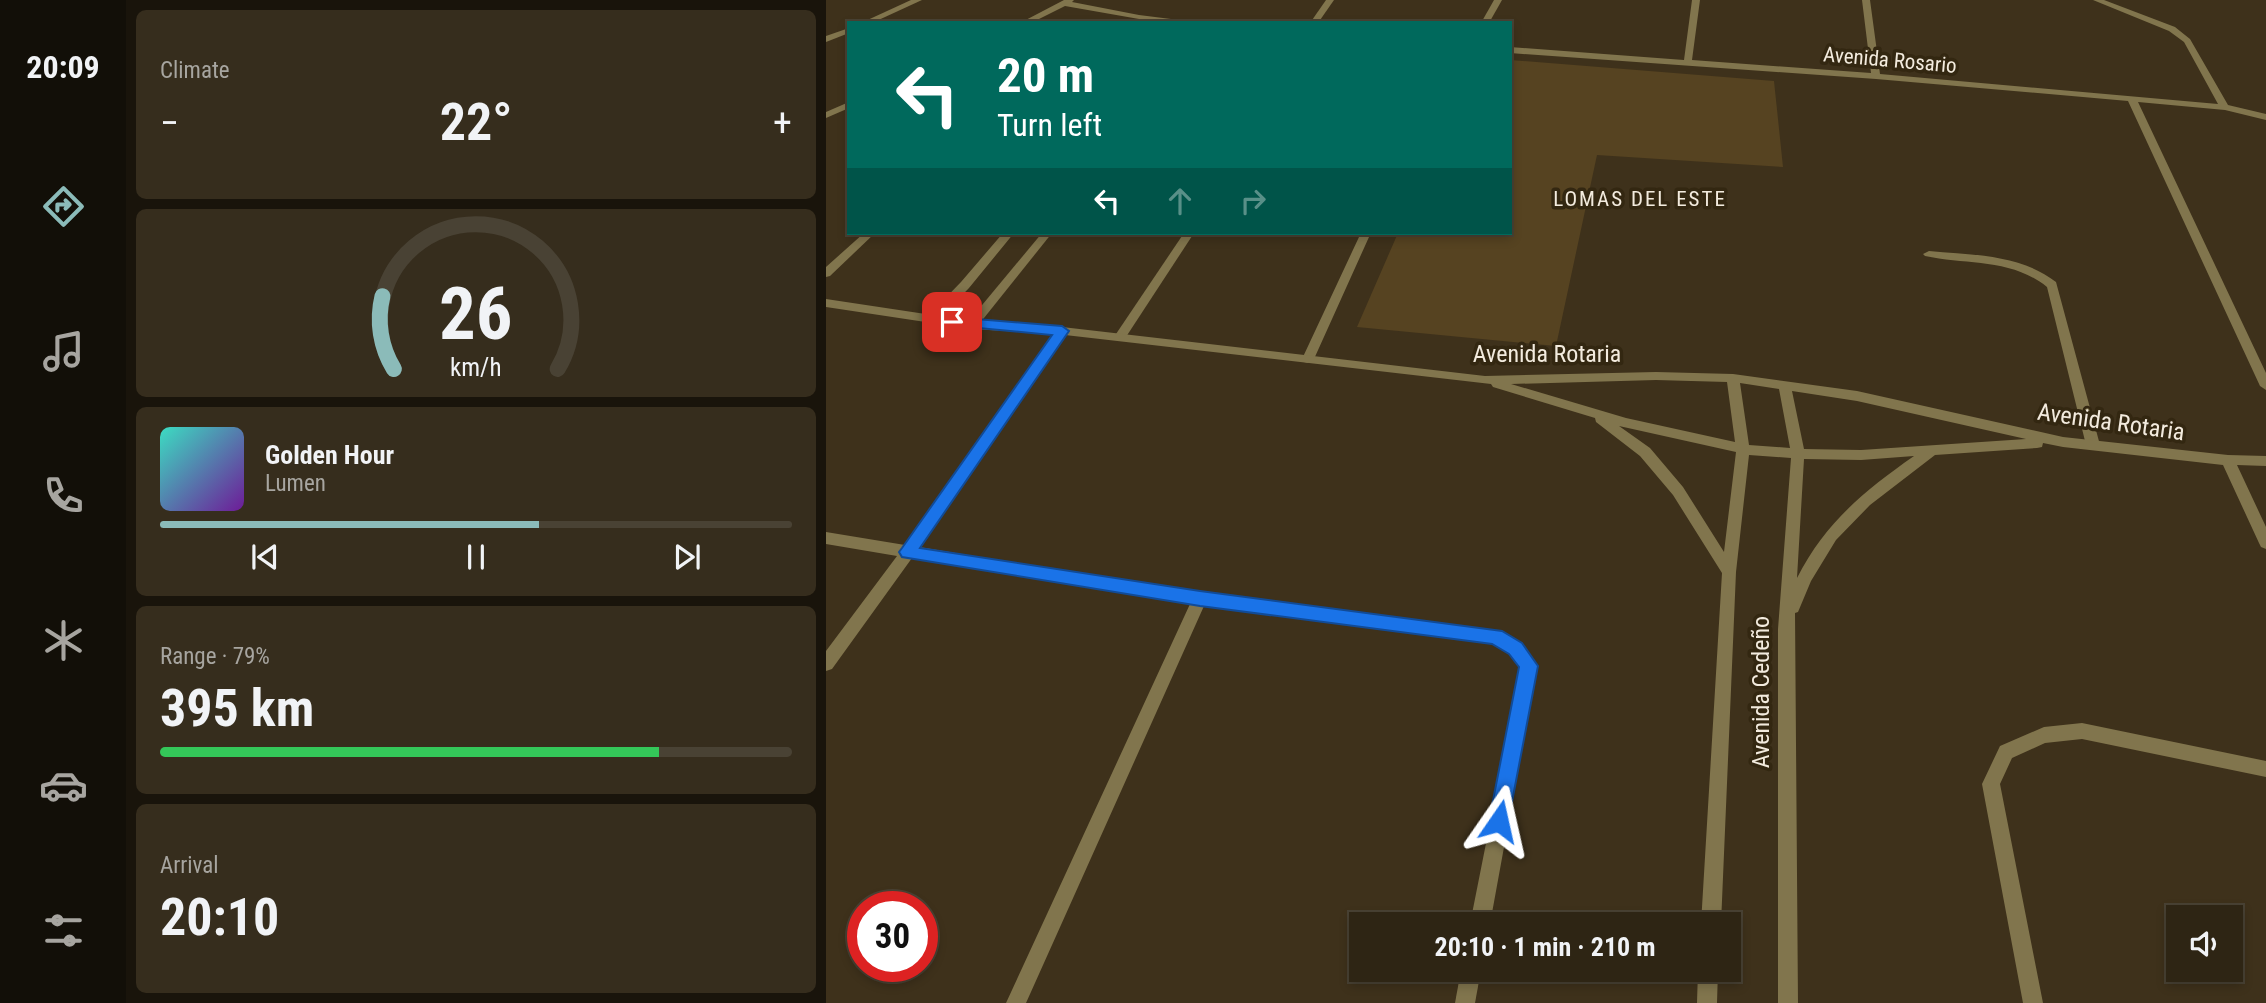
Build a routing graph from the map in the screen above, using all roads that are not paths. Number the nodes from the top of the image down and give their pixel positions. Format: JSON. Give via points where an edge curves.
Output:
{"nodes":[{"id":1,"x":918,"y":0,"type":"edge"},
{"id":2,"x":1330,"y":0,"type":"edge"},
{"id":3,"x":1498,"y":0,"type":"edge"},
{"id":4,"x":1696,"y":0,"type":"edge"},
{"id":5,"x":1866,"y":0,"type":"edge"},
{"id":6,"x":2097,"y":0,"type":"edge"},
{"id":7,"x":1067,"y":2,"type":"edge"},
{"id":8,"x":870,"y":21,"type":"edge"},
{"id":9,"x":1028,"y":21,"type":"edge"},
{"id":10,"x":1177,"y":21,"type":"edge"},
{"id":11,"x":1315,"y":21,"type":"edge"},
{"id":12,"x":1486,"y":21,"type":"edge"},
{"id":13,"x":847,"y":31,"type":"edge"},
{"id":14,"x":826,"y":39,"type":"edge"},
{"id":15,"x":1512,"y":50,"type":"edge"},
{"id":16,"x":1688,"y":61,"type":"junction"},
{"id":17,"x":1876,"y":76,"type":"junction"},
{"id":18,"x":2132,"y":99,"type":"junction"},
{"id":19,"x":847,"y":106,"type":"edge"},
{"id":20,"x":2225,"y":107,"type":"junction"},
{"id":21,"x":826,"y":115,"type":"edge"},
{"id":22,"x":2266,"y":117,"type":"edge"},
{"id":23,"x":868,"y":235,"type":"edge"},
{"id":24,"x":1007,"y":235,"type":"edge"},
{"id":25,"x":1044,"y":235,"type":"edge"},
{"id":26,"x":1188,"y":235,"type":"edge"},
{"id":27,"x":1363,"y":235,"type":"edge"},
{"id":28,"x":1929,"y":254,"type":"dead end"},
{"id":29,"x":826,"y":274,"type":"edge"},
{"id":30,"x":826,"y":303,"type":"edge"},
{"id":31,"x":932,"y":319,"type":"junction"},
{"id":32,"x":972,"y":325,"type":"junction"},
{"id":33,"x":1062,"y":331,"type":"junction"},
{"id":34,"x":1120,"y":337,"type":"junction"},
{"id":35,"x":1308,"y":359,"type":"junction"},
{"id":36,"x":1732,"y":378,"type":"junction"},
{"id":37,"x":1485,"y":380,"type":"junction"},
{"id":38,"x":1784,"y":384,"type":"junction"},
{"id":39,"x":2266,"y":386,"type":"edge"},
{"id":40,"x":1595,"y":414,"type":"junction"},
{"id":41,"x":2063,"y":442,"type":"junction"},
{"id":42,"x":2093,"y":445,"type":"junction"},
{"id":43,"x":1743,"y":449,"type":"junction"},
{"id":44,"x":1930,"y":452,"type":"junction"},
{"id":45,"x":1798,"y":454,"type":"junction"},
{"id":46,"x":2228,"y":460,"type":"junction"},
{"id":47,"x":2266,"y":461,"type":"edge"},
{"id":48,"x":826,"y":538,"type":"edge"},
{"id":49,"x":2266,"y":543,"type":"edge"},
{"id":50,"x":908,"y":552,"type":"junction"},
{"id":51,"x":1729,"y":572,"type":"junction"},
{"id":52,"x":1200,"y":599,"type":"junction"},
{"id":53,"x":1786,"y":629,"type":"junction"},
{"id":54,"x":826,"y":664,"type":"edge"},
{"id":55,"x":2266,"y":769,"type":"edge"},
{"id":56,"x":1482,"y":912,"type":"edge"},
{"id":57,"x":1712,"y":912,"type":"edge"},
{"id":58,"x":1469,"y":982,"type":"edge"},
{"id":59,"x":1708,"y":982,"type":"edge"},
{"id":60,"x":1016,"y":1003,"type":"edge"},
{"id":61,"x":1465,"y":1003,"type":"edge"},
{"id":62,"x":1707,"y":1003,"type":"edge"},
{"id":63,"x":1788,"y":1003,"type":"edge"},
{"id":64,"x":2033,"y":1003,"type":"edge"}],
"edges":[{"from":1,"to":8,"type":"street"},
{"from":2,"to":11,"type":"street"},
{"from":3,"to":12,"type":"street"},
{"from":4,"to":16,"type":"street"},
{"from":5,"to":17,"type":"street"},
{"from":6,"to":20,"type":"street","via":[[2172,29],[2186,41]]},
{"from":7,"to":9,"type":"street"},
{"from":7,"to":10,"type":"street"},
{"from":13,"to":14,"type":"street"},
{"from":15,"to":16,"type":"street","name":"Avenida Rosario"},
{"from":16,"to":17,"type":"street","name":"Avenida Rosario"},
{"from":17,"to":18,"type":"street","name":"Avenida Rosario"},
{"from":18,"to":20,"type":"street","name":"Avenida Rosario"},
{"from":18,"to":39,"type":"street"},
{"from":19,"to":21,"type":"street"},
{"from":20,"to":22,"type":"street","name":"Avenida Rosario"},
{"from":23,"to":29,"type":"street"},
{"from":24,"to":31,"type":"street"},
{"from":25,"to":32,"type":"street"},
{"from":26,"to":34,"type":"street"},
{"from":27,"to":35,"type":"street"},
{"from":28,"to":42,"type":"street","via":[[2022,267],[2052,285]]},
{"from":30,"to":31,"type":"street","name":"Avenida Rotaria"},
{"from":31,"to":32,"type":"street","name":"Avenida Rotaria"},
{"from":32,"to":33,"type":"street","name":"Avenida Rotaria"},
{"from":33,"to":34,"type":"street","name":"Avenida Rotaria"},
{"from":33,"to":50,"type":"street"},
{"from":34,"to":35,"type":"street","name":"Avenida Rotaria"},
{"from":35,"to":37,"type":"street","name":"Avenida Rotaria"},
{"from":36,"to":37,"type":"street","name":"Avenida Rotaria"},
{"from":36,"to":38,"type":"street","name":"Avenida Rotaria"},
{"from":36,"to":43,"type":"street","name":"Avenida Cedeño"},
{"from":37,"to":40,"type":"street"},
{"from":38,"to":41,"type":"street","name":"Avenida Rotaria"},
{"from":38,"to":45,"type":"street","name":"Avenida Cedeño"},
{"from":40,"to":43,"type":"street"},
{"from":40,"to":51,"type":"street","via":[[1644,452],[1678,491]]},
{"from":41,"to":42,"type":"street","name":"Avenida Rotaria"},
{"from":41,"to":44,"type":"street"},
{"from":42,"to":46,"type":"street","name":"Avenida Rotaria"},
{"from":43,"to":45,"type":"street"},
{"from":43,"to":51,"type":"street","name":"Avenida Cedeño"},
{"from":44,"to":45,"type":"street"},
{"from":44,"to":53,"type":"street","via":[[1866,497],[1831,533],[1804,576]]},
{"from":45,"to":53,"type":"street","name":"Avenida Cedeño"},
{"from":46,"to":47,"type":"street","name":"Avenida Rotaria"},
{"from":46,"to":49,"type":"street"},
{"from":48,"to":50,"type":"street"},
{"from":50,"to":52,"type":"street"},
{"from":50,"to":54,"type":"street"},
{"from":51,"to":57,"type":"street","name":"Avenida Cedeño"},
{"from":52,"to":56,"type":"street","via":[[1495,637],[1516,648],[1529,666]]},
{"from":52,"to":60,"type":"street"},
{"from":53,"to":63,"type":"street","name":"Avenida Cedeño"},
{"from":55,"to":64,"type":"street","via":[[2082,731],[2044,735],[2006,752],[1991,784]]},
{"from":58,"to":61,"type":"street"},
{"from":59,"to":62,"type":"street"}]}
